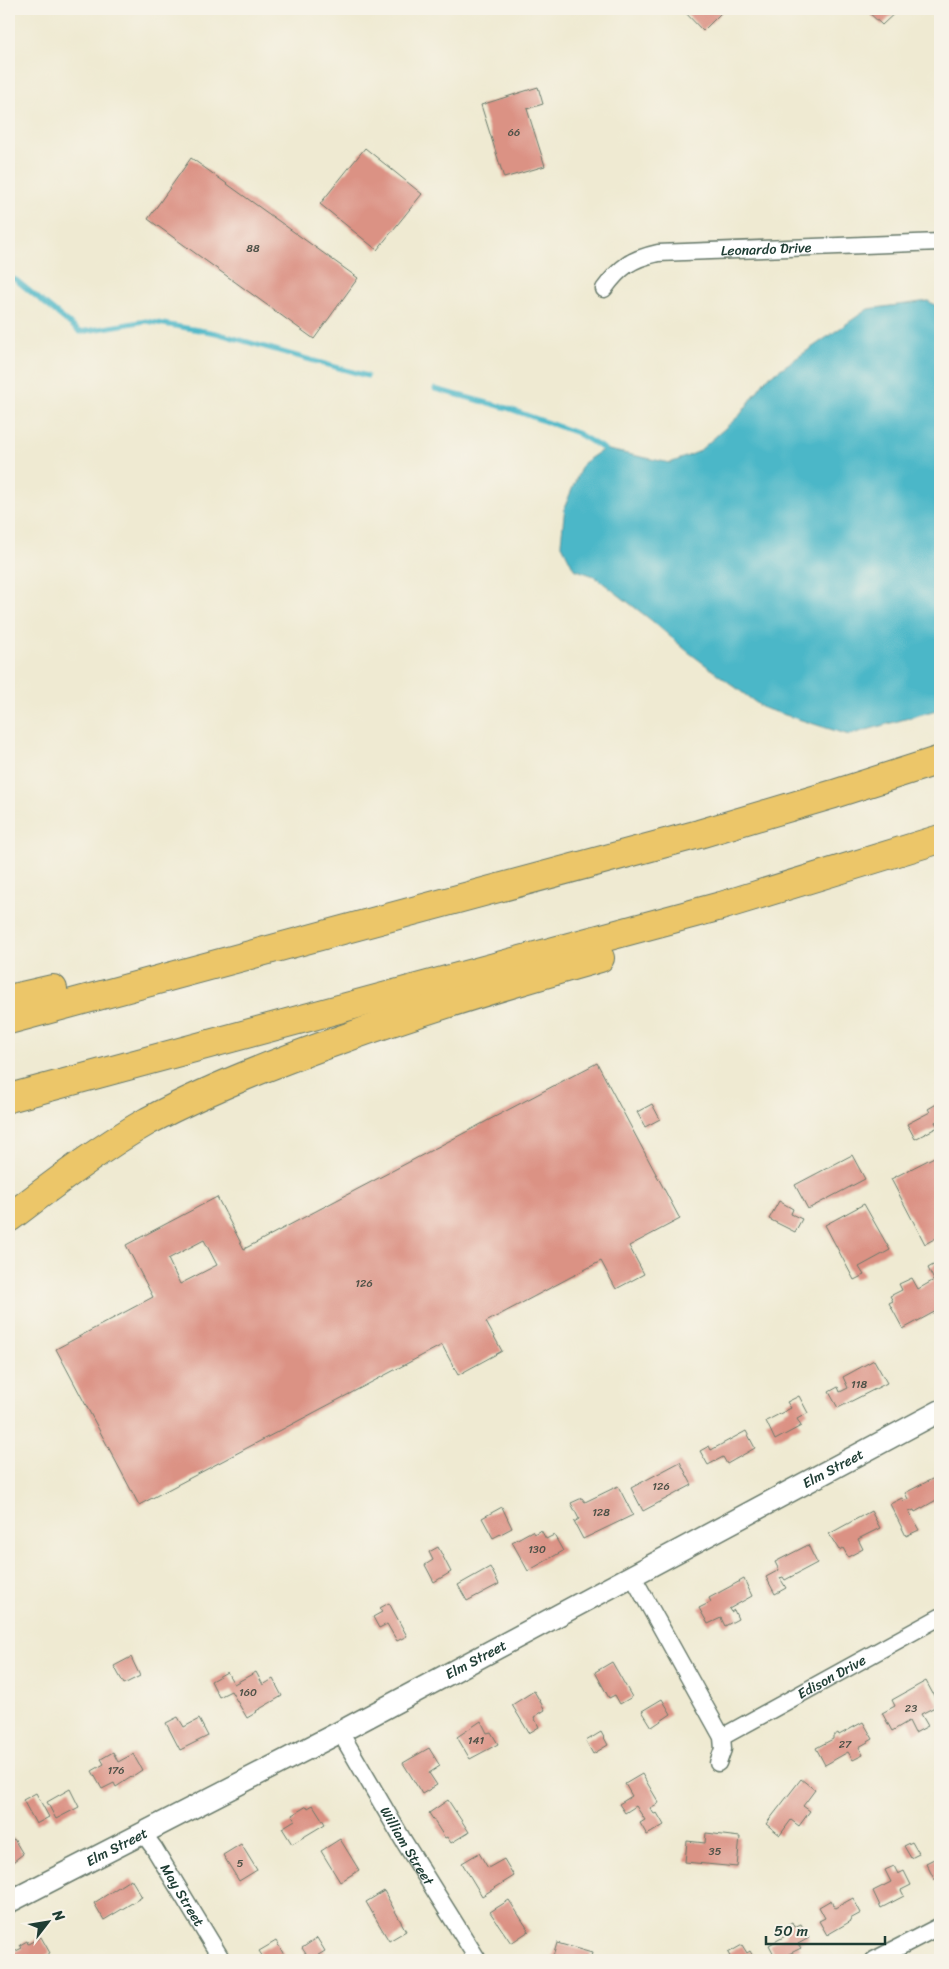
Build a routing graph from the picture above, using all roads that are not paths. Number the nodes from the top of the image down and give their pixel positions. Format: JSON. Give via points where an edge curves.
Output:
{"nodes":[{"id":1,"x":940,"y":242,"type":"edge"},
{"id":2,"x":604,"y":289,"type":"dead end"},
{"id":3,"x":940,"y":760,"type":"edge"},
{"id":4,"x":940,"y":839,"type":"edge"},
{"id":5,"x":684,"y":916,"type":"junction"},
{"id":6,"x":161,"y":979,"type":"junction"},
{"id":7,"x":9,"y":1000,"type":"edge"},
{"id":8,"x":9,"y":1020,"type":"edge"},
{"id":9,"x":9,"y":1098,"type":"edge"},
{"id":10,"x":9,"y":1218,"type":"edge"},
{"id":11,"x":940,"y":1411,"type":"edge"},
{"id":12,"x":632,"y":1575,"type":"junction"},
{"id":13,"x":940,"y":1617,"type":"edge"},
{"id":14,"x":340,"y":1732,"type":"junction"},
{"id":15,"x":722,"y":1737,"type":"junction"},
{"id":16,"x":718,"y":1763,"type":"dead end"},
{"id":17,"x":142,"y":1832,"type":"junction"},
{"id":18,"x":9,"y":1902,"type":"edge"},
{"id":19,"x":940,"y":1926,"type":"edge"},
{"id":20,"x":222,"y":1960,"type":"edge"},
{"id":21,"x":478,"y":1960,"type":"edge"},
{"id":22,"x":874,"y":1960,"type":"edge"}],
"edges":[{"from":1,"to":2,"type":"street","name":"Leonardo Drive","via":[[658,253],[627,263]]},
{"from":3,"to":6,"type":"highway","via":[[700,834]]},
{"from":4,"to":5,"type":"highway"},
{"from":5,"to":9,"type":"highway"},
{"from":5,"to":10,"type":"highway","via":[[622,952],[430,1008],[215,1088],[109,1145]]},
{"from":6,"to":7,"type":"highway","via":[[101,977]]},
{"from":6,"to":8,"type":"highway"},
{"from":11,"to":12,"type":"street","name":"Elm Street"},
{"from":12,"to":14,"type":"street","name":"Elm Street"},
{"from":12,"to":15,"type":"street"},
{"from":13,"to":15,"type":"street","name":"Edison Drive"},
{"from":14,"to":17,"type":"street","name":"Elm Street"},
{"from":14,"to":21,"type":"street","name":"William Street"},
{"from":15,"to":16,"type":"street","via":[[723,1749]]},
{"from":17,"to":18,"type":"street","name":"Elm Street"},
{"from":17,"to":20,"type":"street","name":"May Street"},
{"from":19,"to":22,"type":"street"}]}
